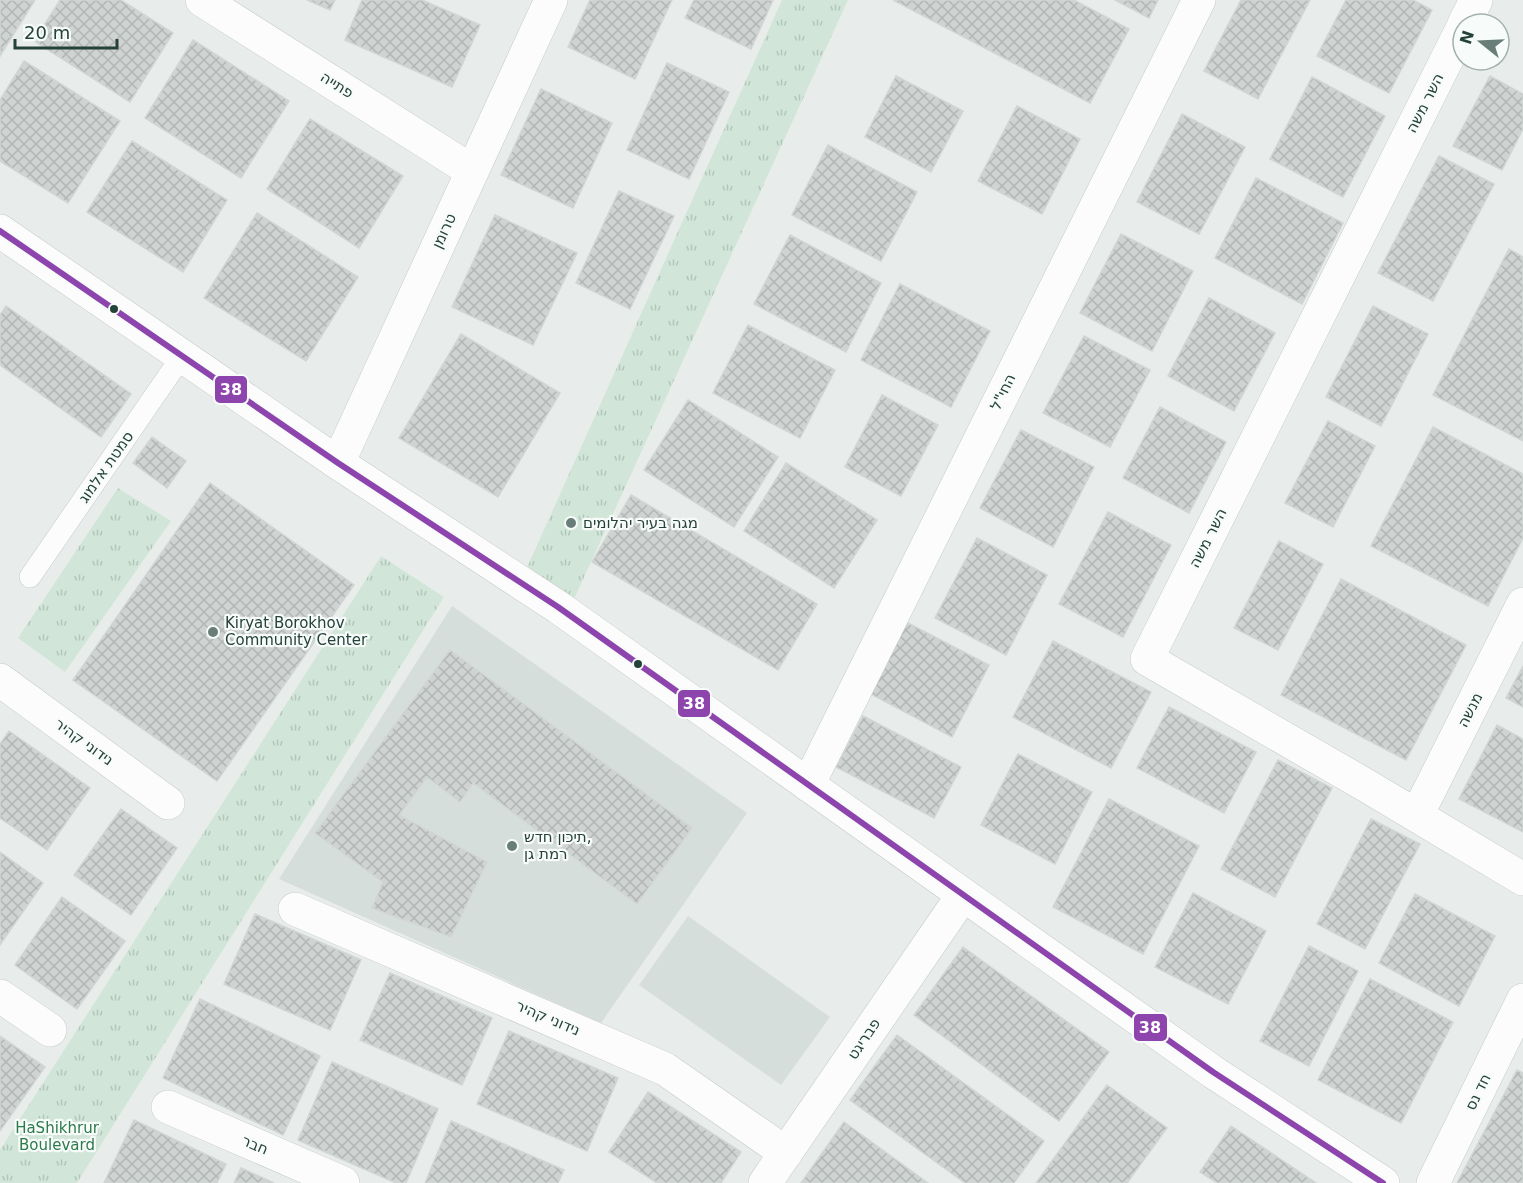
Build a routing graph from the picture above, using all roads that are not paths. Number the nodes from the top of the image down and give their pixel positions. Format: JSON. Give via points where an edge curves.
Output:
{"nodes":[{"id":1,"x":551,"y":0,"type":"edge"},
{"id":2,"x":1199,"y":0,"type":"edge"},
{"id":3,"x":206,"y":1,"type":"edge"},
{"id":4,"x":1451,"y":51,"type":"edge"},
{"id":5,"x":472,"y":171,"type":"junction"},
{"id":6,"x":0,"y":231,"type":"edge"},
{"id":7,"x":182,"y":356,"type":"junction"},
{"id":8,"x":338,"y":463,"type":"junction"},
{"id":9,"x":30,"y":577,"type":"dead end"},
{"id":10,"x":1523,"y":604,"type":"edge"},
{"id":11,"x":0,"y":681,"type":"edge"},
{"id":12,"x":808,"y":785,"type":"junction"},
{"id":13,"x":168,"y":803,"type":"dead end"},
{"id":14,"x":1417,"y":815,"type":"junction"},
{"id":15,"x":1523,"y":879,"type":"edge"},
{"id":16,"x":963,"y":895,"type":"junction"},
{"id":17,"x":295,"y":909,"type":"dead end"},
{"id":18,"x":0,"y":996,"type":"edge"},
{"id":19,"x":1523,"y":1000,"type":"edge"},
{"id":20,"x":50,"y":1030,"type":"dead end"},
{"id":21,"x":168,"y":1107,"type":"dead end"},
{"id":22,"x":786,"y":1153,"type":"junction"},
{"id":23,"x":343,"y":1183,"type":"edge"},
{"id":24,"x":765,"y":1183,"type":"edge"},
{"id":25,"x":1383,"y":1183,"type":"edge"},
{"id":26,"x":1433,"y":1183,"type":"edge"}],
"edges":[{"from":1,"to":5,"type":"street","name":"טרומן"},
{"from":2,"to":12,"type":"street","name":"החי\"ל"},
{"from":3,"to":5,"type":"street","name":"פתייה"},
{"from":4,"to":14,"type":"street","name":"השר משה","via":[[1147,659]]},
{"from":5,"to":8,"type":"street","name":"טרומן"},
{"from":6,"to":7,"type":"street"},
{"from":7,"to":8,"type":"street"},
{"from":7,"to":9,"type":"lane","name":"סמטת אלמוג"},
{"from":8,"to":12,"type":"street","via":[[558,608]]},
{"from":10,"to":14,"type":"street","name":"מנשה"},
{"from":11,"to":13,"type":"street","name":"נידוני קהיר"},
{"from":12,"to":16,"type":"street"},
{"from":14,"to":15,"type":"street","name":"השר משה"},
{"from":16,"to":22,"type":"street","name":"פבריגט"},
{"from":16,"to":25,"type":"street","via":[[1213,1072]]},
{"from":17,"to":22,"type":"street","name":"נידוני קהיר","via":[[665,1069]]},
{"from":18,"to":20,"type":"street"},
{"from":19,"to":26,"type":"street","name":"חד נס"},
{"from":21,"to":23,"type":"street","name":"חבר"},
{"from":22,"to":24,"type":"street","name":"פבריגט"}]}
